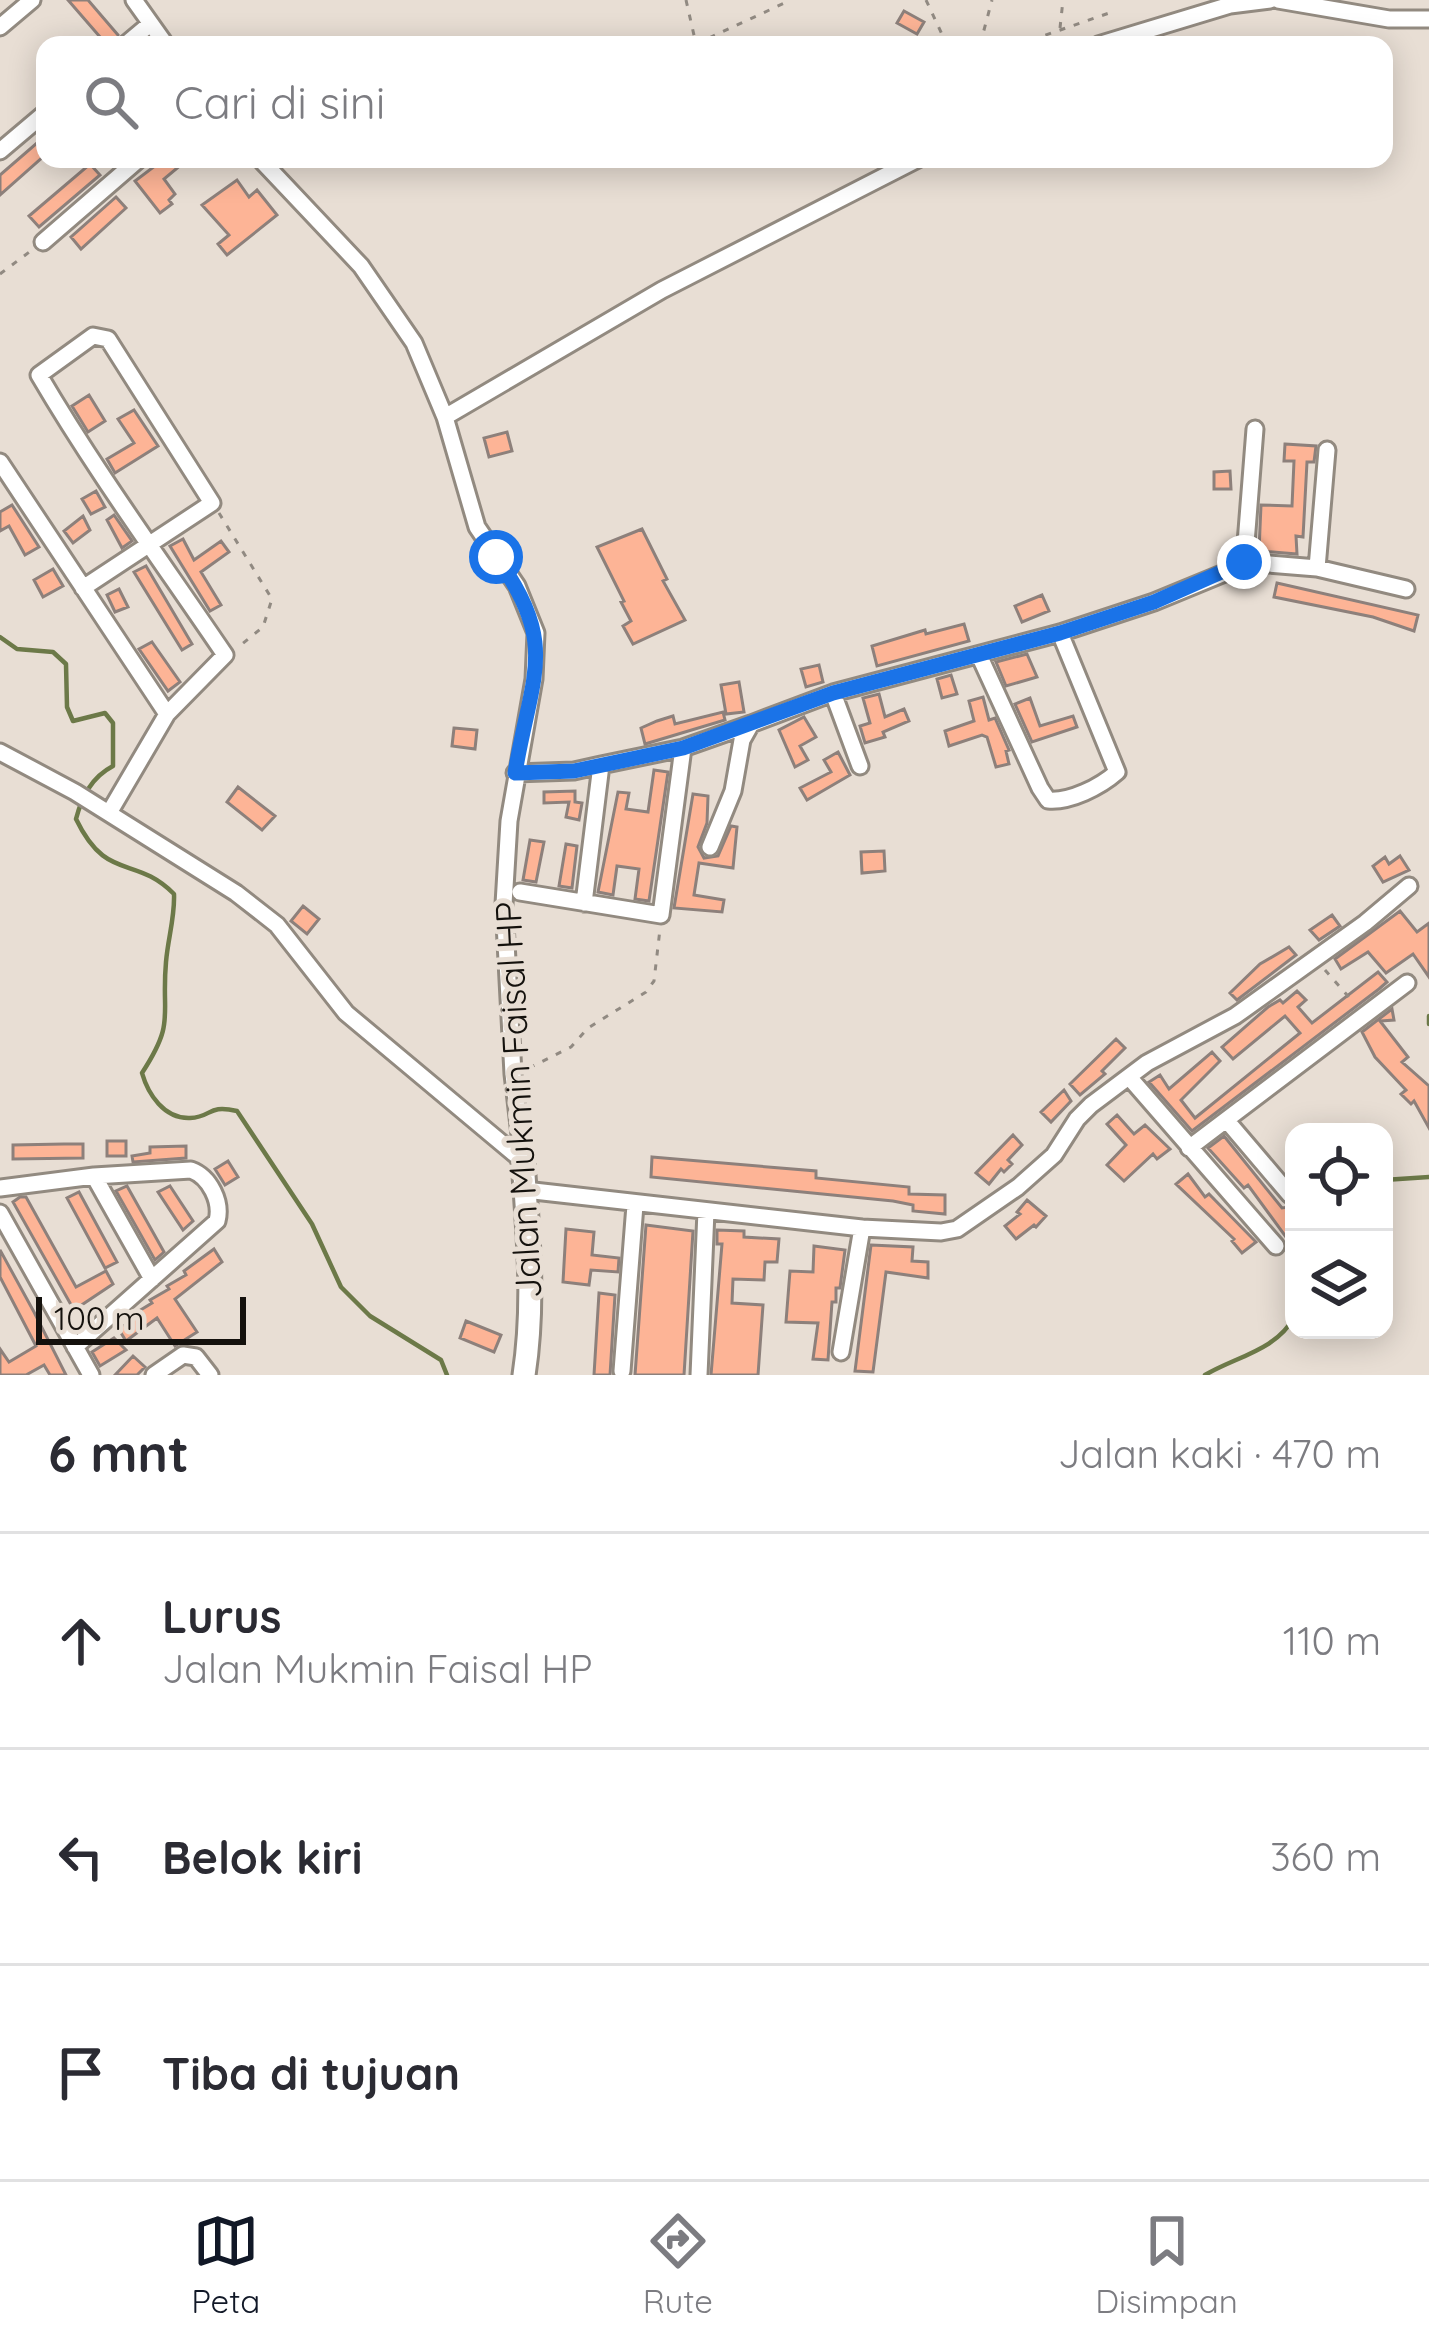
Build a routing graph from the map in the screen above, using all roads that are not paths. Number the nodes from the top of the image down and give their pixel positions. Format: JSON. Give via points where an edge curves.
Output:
{"nodes":[{"id":1,"x":32,"y":0,"type":"edge"},
{"id":2,"x":134,"y":0,"type":"edge"},
{"id":3,"x":1274,"y":0,"type":"edge"},
{"id":4,"x":1429,"y":19,"type":"edge"},
{"id":5,"x":150,"y":24,"type":"junction"},
{"id":6,"x":0,"y":27,"type":"edge"},
{"id":7,"x":136,"y":36,"type":"edge"},
{"id":8,"x":159,"y":36,"type":"edge"},
{"id":9,"x":1127,"y":36,"type":"edge"},
{"id":10,"x":36,"y":121,"type":"edge"},
{"id":11,"x":0,"y":151,"type":"edge"},
{"id":12,"x":129,"y":168,"type":"edge"},
{"id":13,"x":268,"y":168,"type":"edge"},
{"id":14,"x":900,"y":168,"type":"edge"},
{"id":15,"x":43,"y":242,"type":"road end"},
{"id":16,"x":445,"y":416,"type":"junction"},
{"id":17,"x":1255,"y":429,"type":"dead end"},
{"id":18,"x":1327,"y":450,"type":"dead end"},
{"id":19,"x":0,"y":462,"type":"edge"},
{"id":20,"x":149,"y":544,"type":"junction"},
{"id":21,"x":1244,"y":562,"type":"junction"},
{"id":22,"x":1317,"y":568,"type":"junction"},
{"id":23,"x":83,"y":588,"type":"junction"},
{"id":24,"x":1406,"y":589,"type":"dead end"},
{"id":25,"x":1060,"y":633,"type":"junction"},
{"id":26,"x":979,"y":655,"type":"junction"},
{"id":27,"x":833,"y":693,"type":"junction"},
{"id":28,"x":167,"y":714,"type":"junction"},
{"id":29,"x":751,"y":724,"type":"junction"},
{"id":30,"x":683,"y":748,"type":"junction"},
{"id":31,"x":0,"y":752,"type":"edge"},
{"id":32,"x":601,"y":765,"type":"junction"},
{"id":33,"x":860,"y":766,"type":"dead end"},
{"id":34,"x":515,"y":773,"type":"junction"},
{"id":35,"x":101,"y":809,"type":"junction"},
{"id":36,"x":710,"y":847,"type":"dead end"},
{"id":37,"x":1408,"y":886,"type":"dead end"},
{"id":38,"x":520,"y":892,"type":"dead end"},
{"id":39,"x":584,"y":903,"type":"junction"},
{"id":40,"x":1407,"y":983,"type":"dead end"},
{"id":41,"x":1130,"y":1077,"type":"junction"},
{"id":42,"x":1228,"y":1122,"type":"junction"},
{"id":43,"x":1190,"y":1148,"type":"junction"},
{"id":44,"x":523,"y":1161,"type":"junction"},
{"id":45,"x":94,"y":1176,"type":"junction"},
{"id":46,"x":0,"y":1188,"type":"edge"},
{"id":47,"x":1285,"y":1189,"type":"edge"},
{"id":48,"x":525,"y":1190,"type":"junction"},
{"id":49,"x":635,"y":1205,"type":"junction"},
{"id":50,"x":706,"y":1211,"type":"junction"},
{"id":51,"x":0,"y":1213,"type":"edge"},
{"id":52,"x":862,"y":1228,"type":"junction"},
{"id":53,"x":1276,"y":1246,"type":"dead end"},
{"id":54,"x":152,"y":1279,"type":"junction"},
{"id":55,"x":530,"y":1336,"type":"junction"},
{"id":56,"x":75,"y":1347,"type":"junction"},
{"id":57,"x":842,"y":1352,"type":"dead end"},
{"id":58,"x":622,"y":1371,"type":"dead end"},
{"id":59,"x":91,"y":1375,"type":"edge"},
{"id":60,"x":154,"y":1375,"type":"edge"},
{"id":61,"x":210,"y":1375,"type":"edge"},
{"id":62,"x":508,"y":1375,"type":"edge"},
{"id":63,"x":524,"y":1375,"type":"edge"},
{"id":64,"x":699,"y":1375,"type":"edge"}],
"edges":[{"from":1,"to":6,"type":"street"},
{"from":2,"to":5,"type":"street"},
{"from":3,"to":4,"type":"street"},
{"from":3,"to":9,"type":"street","via":[[1230,4]]},
{"from":5,"to":7,"type":"street"},
{"from":5,"to":8,"type":"street"},
{"from":10,"to":11,"type":"street"},
{"from":12,"to":15,"type":"street"},
{"from":13,"to":16,"type":"street","name":"Jalan Mukmin Faisal HP","via":[[393,310]]},
{"from":14,"to":16,"type":"street","via":[[700,269]]},
{"from":16,"to":34,"type":"street","name":"Jalan Mukmin Faisal HP","via":[[478,527],[536,633]]},
{"from":17,"to":21,"type":"street"},
{"from":18,"to":22,"type":"street"},
{"from":19,"to":23,"type":"street"},
{"from":20,"to":20,"type":"street","via":[[39,375],[93,336],[108,339],[212,502]]},
{"from":20,"to":23,"type":"street"},
{"from":20,"to":28,"type":"street","via":[[225,655]]},
{"from":21,"to":22,"type":"street"},
{"from":21,"to":25,"type":"street"},
{"from":22,"to":24,"type":"street"},
{"from":23,"to":28,"type":"street"},
{"from":25,"to":26,"type":"street"},
{"from":25,"to":26,"type":"street","via":[[1117,772],[1055,802],[1040,788]]},
{"from":26,"to":27,"type":"street"},
{"from":27,"to":29,"type":"street"},
{"from":27,"to":33,"type":"street"},
{"from":28,"to":35,"type":"street"},
{"from":29,"to":30,"type":"street"},
{"from":29,"to":36,"type":"street"},
{"from":30,"to":32,"type":"street"},
{"from":30,"to":39,"type":"street","via":[[661,915]]},
{"from":31,"to":35,"type":"street"},
{"from":32,"to":34,"type":"street"},
{"from":32,"to":39,"type":"street"},
{"from":34,"to":44,"type":"street","name":"Jalan Mukmin Faisal HP","via":[[504,904]]},
{"from":35,"to":44,"type":"street","via":[[277,925],[346,1013]]},
{"from":37,"to":41,"type":"street","via":[[1235,1016]]},
{"from":38,"to":39,"type":"street"},
{"from":40,"to":42,"type":"street"},
{"from":41,"to":43,"type":"street"},
{"from":41,"to":52,"type":"street","via":[[1077,1119],[1028,1178],[958,1229]]},
{"from":42,"to":43,"type":"street"},
{"from":42,"to":47,"type":"street"},
{"from":43,"to":53,"type":"street"},
{"from":44,"to":48,"type":"street","name":"Jalan Mukmin Faisal HP"},
{"from":45,"to":46,"type":"street"},
{"from":45,"to":54,"type":"street"},
{"from":45,"to":54,"type":"street","via":[[191,1170],[211,1187],[217,1221]]},
{"from":48,"to":49,"type":"street"},
{"from":48,"to":55,"type":"street","name":"Jalan Mukmin Faisal HP"},
{"from":49,"to":50,"type":"street"},
{"from":49,"to":58,"type":"street"},
{"from":50,"to":52,"type":"street"},
{"from":50,"to":64,"type":"street"},
{"from":51,"to":56,"type":"street"},
{"from":52,"to":57,"type":"street"},
{"from":54,"to":56,"type":"street"},
{"from":55,"to":62,"type":"street","name":"Jalan Mukmin Faisal HP"},
{"from":55,"to":63,"type":"street","name":"Jalan Mukmin Faisal HP"},
{"from":56,"to":59,"type":"street"},
{"from":60,"to":61,"type":"street","via":[[183,1355],[196,1357]]}]}
